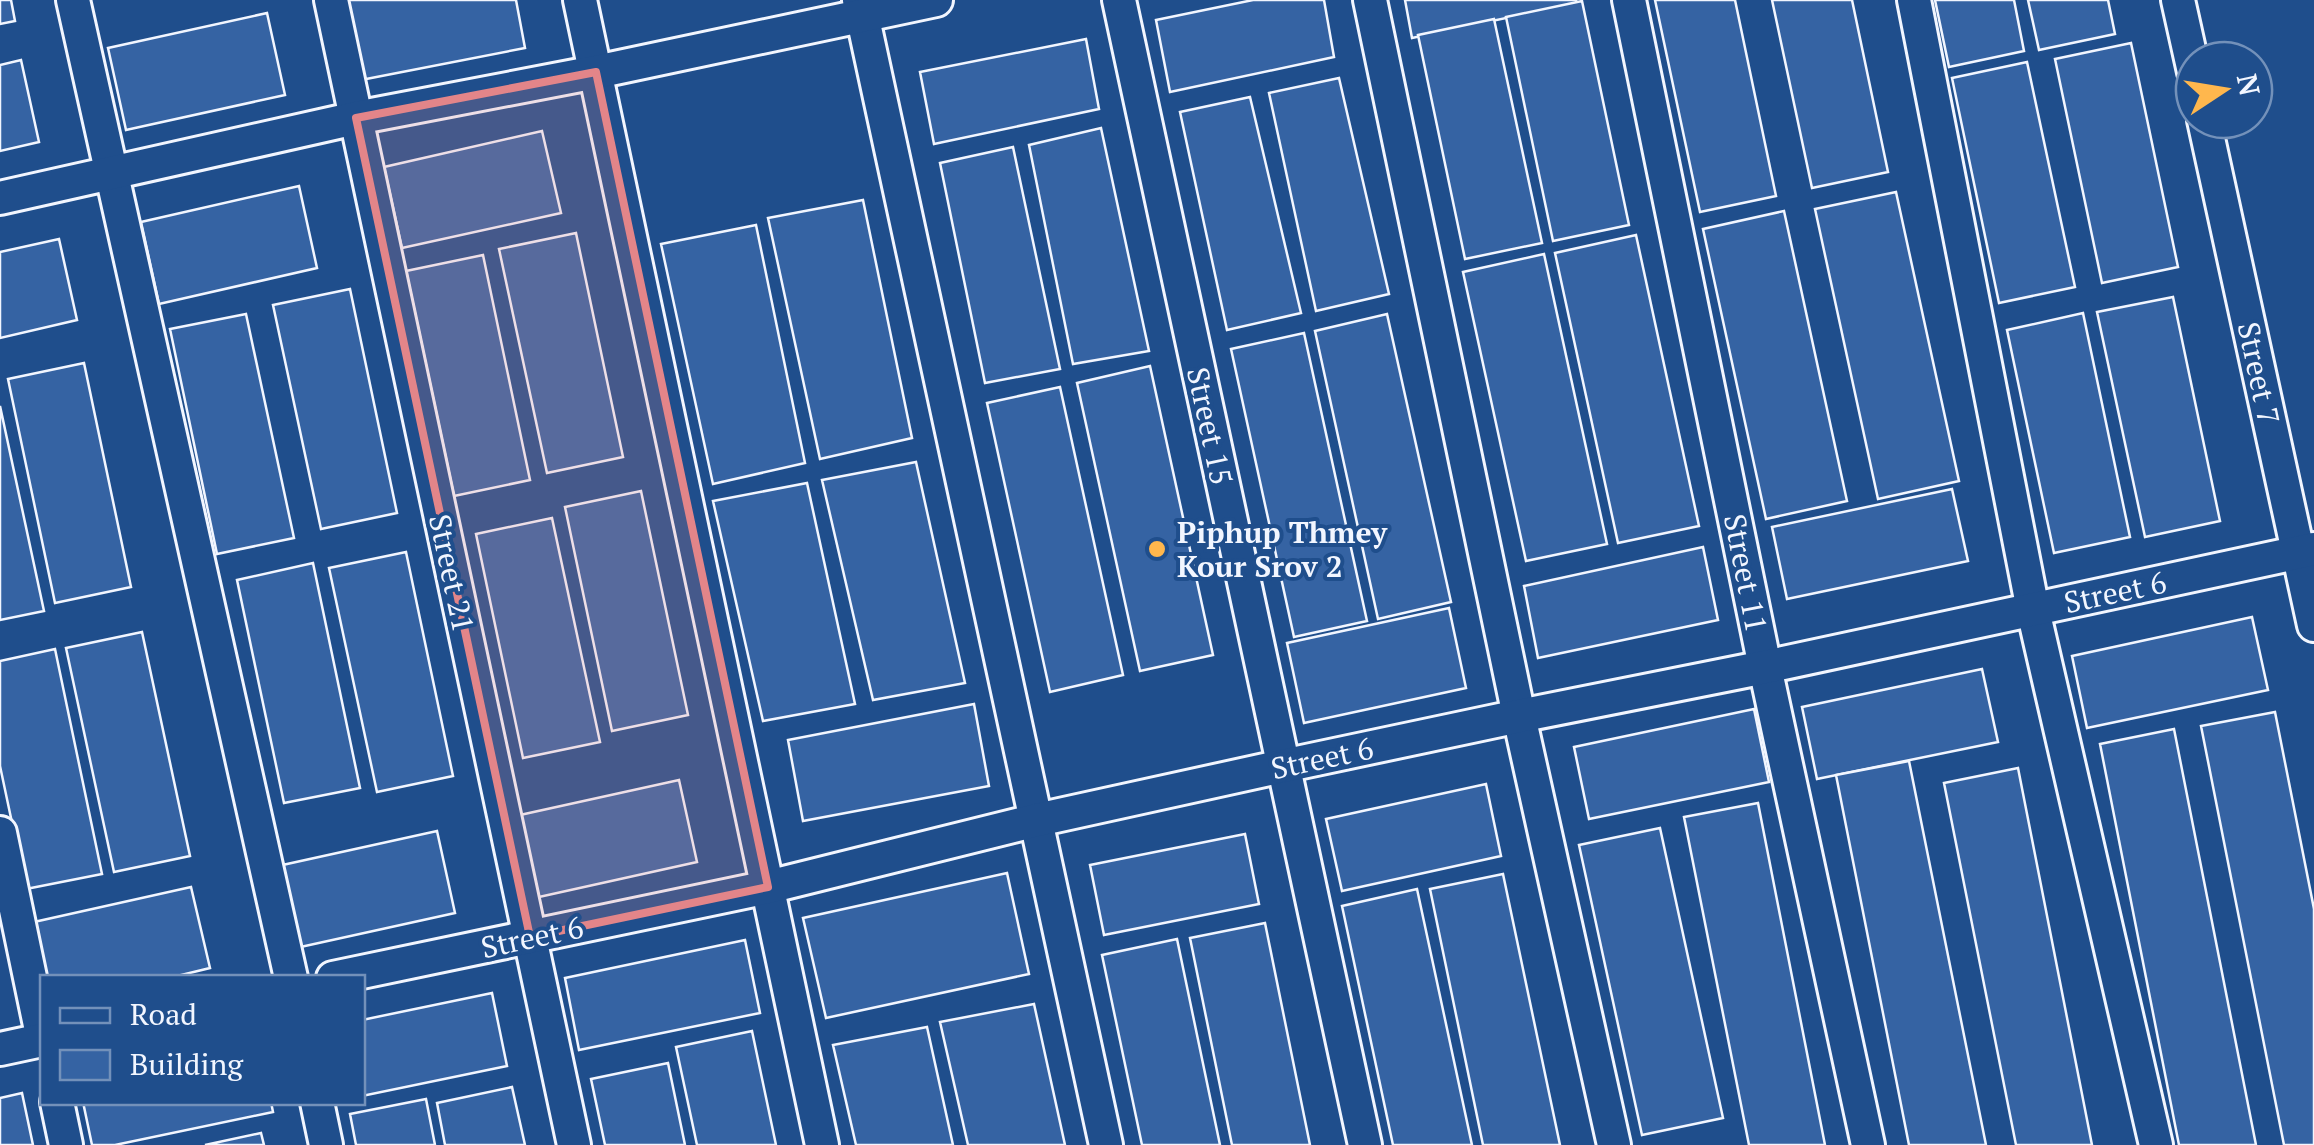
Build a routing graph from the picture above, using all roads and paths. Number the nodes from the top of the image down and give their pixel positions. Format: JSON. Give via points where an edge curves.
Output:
{"nodes":[{"id":1,"x":72,"y":0,"type":"edge"},
{"id":2,"x":331,"y":0,"type":"edge"},
{"id":3,"x":580,"y":0,"type":"edge"},
{"id":4,"x":936,"y":0,"type":"edge"},
{"id":5,"x":1119,"y":0,"type":"edge"},
{"id":6,"x":1370,"y":0,"type":"edge"},
{"id":7,"x":1629,"y":0,"type":"edge"},
{"id":8,"x":1914,"y":0,"type":"edge"},
{"id":9,"x":2178,"y":0,"type":"edge"},
{"id":10,"x":861,"y":8,"type":"edge"},
{"id":11,"x":2187,"y":40,"type":"edge"},
{"id":12,"x":596,"y":72,"type":"junction"},
{"id":13,"x":356,"y":118,"type":"junction"},
{"id":14,"x":2209,"y":140,"type":"edge"},
{"id":15,"x":110,"y":174,"type":"junction"},
{"id":16,"x":0,"y":198,"type":"edge"},
{"id":17,"x":2306,"y":551,"type":"edge"},
{"id":18,"x":2033,"y":610,"type":"junction"},
{"id":19,"x":2314,"y":625,"type":"edge"},
{"id":20,"x":1765,"y":667,"type":"junction"},
{"id":21,"x":1519,"y":716,"type":"junction"},
{"id":22,"x":1282,"y":766,"type":"junction"},
{"id":23,"x":1037,"y":820,"type":"junction"},
{"id":24,"x":0,"y":832,"type":"edge"},
{"id":25,"x":768,"y":887,"type":"junction"},
{"id":26,"x":530,"y":937,"type":"junction"},
{"id":27,"x":289,"y":975,"type":"edge"},
{"id":28,"x":347,"y":975,"type":"edge"},
{"id":29,"x":40,"y":1028,"type":"edge"},
{"id":30,"x":40,"y":1039,"type":"edge"},
{"id":31,"x":0,"y":1049,"type":"edge"},
{"id":32,"x":58,"y":1105,"type":"edge"},
{"id":33,"x":318,"y":1105,"type":"edge"},
{"id":34,"x":66,"y":1145,"type":"edge"},
{"id":35,"x":326,"y":1145,"type":"edge"},
{"id":36,"x":574,"y":1145,"type":"edge"},
{"id":37,"x":822,"y":1145,"type":"edge"},
{"id":38,"x":1106,"y":1145,"type":"edge"},
{"id":39,"x":1365,"y":1145,"type":"edge"},
{"id":40,"x":1614,"y":1145,"type":"edge"},
{"id":41,"x":1868,"y":1145,"type":"edge"},
{"id":42,"x":2156,"y":1145,"type":"edge"}],
"edges":[{"from":1,"to":15,"type":"street"},
{"from":2,"to":13,"type":"street","name":"Street 21"},
{"from":3,"to":12,"type":"street"},
{"from":4,"to":10,"type":"street"},
{"from":5,"to":22,"type":"street","name":"Street 15"},
{"from":6,"to":21,"type":"street"},
{"from":7,"to":20,"type":"street","name":"Street 11"},
{"from":8,"to":18,"type":"street"},
{"from":9,"to":11,"type":"street"},
{"from":10,"to":12,"type":"street"},
{"from":10,"to":23,"type":"street"},
{"from":12,"to":13,"type":"street"},
{"from":12,"to":25,"type":"street"},
{"from":13,"to":15,"type":"street"},
{"from":13,"to":26,"type":"street","name":"Street 21"},
{"from":14,"to":17,"type":"street","name":"Street 7"},
{"from":15,"to":16,"type":"street"},
{"from":15,"to":27,"type":"street"},
{"from":17,"to":18,"type":"street","name":"Street 6"},
{"from":17,"to":19,"type":"street","name":"Street 7"},
{"from":18,"to":20,"type":"street","name":"Street 6"},
{"from":18,"to":42,"type":"street"},
{"from":20,"to":21,"type":"street","name":"Street 6"},
{"from":20,"to":41,"type":"street","name":"Street 11"},
{"from":21,"to":22,"type":"street","name":"Street 6"},
{"from":21,"to":40,"type":"street"},
{"from":22,"to":23,"type":"street","name":"Street 6"},
{"from":22,"to":39,"type":"street","name":"Street 15"},
{"from":23,"to":25,"type":"street","name":"Street 6"},
{"from":23,"to":38,"type":"street"},
{"from":24,"to":29,"type":"street"},
{"from":25,"to":26,"type":"street","name":"Street 6"},
{"from":25,"to":37,"type":"street"},
{"from":26,"to":28,"type":"street","name":"Street 6"},
{"from":26,"to":36,"type":"street","name":"Street 21"},
{"from":30,"to":31,"type":"street"},
{"from":32,"to":34,"type":"street"},
{"from":33,"to":35,"type":"street"}]}
